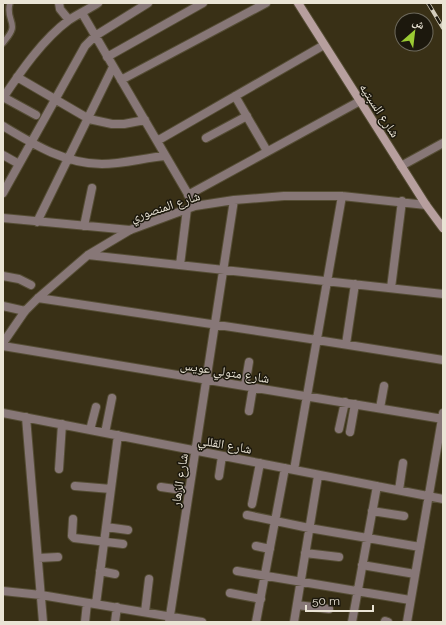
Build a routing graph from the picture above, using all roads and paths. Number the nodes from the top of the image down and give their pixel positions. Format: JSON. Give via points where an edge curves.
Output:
{"nodes":[{"id":1,"x":10,"y":3,"type":"edge"},
{"id":2,"x":59,"y":3,"type":"edge"},
{"id":3,"x":98,"y":3,"type":"edge"},
{"id":4,"x":148,"y":3,"type":"edge"},
{"id":5,"x":266,"y":3,"type":"edge"},
{"id":6,"x":298,"y":3,"type":"edge"},
{"id":7,"x":197,"y":4,"type":"edge"},
{"id":8,"x":82,"y":13,"type":"junction"},
{"id":9,"x":69,"y":20,"type":"junction"},
{"id":10,"x":95,"y":36,"type":"junction"},
{"id":11,"x":3,"y":43,"type":"edge"},
{"id":12,"x":324,"y":45,"type":"junction"},
{"id":13,"x":107,"y":57,"type":"junction"},
{"id":14,"x":114,"y":67,"type":"junction"},
{"id":15,"x":17,"y":77,"type":"junction"},
{"id":16,"x":121,"y":80,"type":"junction"},
{"id":17,"x":235,"y":96,"type":"junction"},
{"id":18,"x":3,"y":97,"type":"edge"},
{"id":19,"x":54,"y":100,"type":"junction"},
{"id":20,"x":360,"y":101,"type":"junction"},
{"id":21,"x":36,"y":115,"type":"dead end"},
{"id":22,"x":247,"y":116,"type":"junction"},
{"id":23,"x":89,"y":119,"type":"junction"},
{"id":24,"x":145,"y":120,"type":"junction"},
{"id":25,"x":3,"y":126,"type":"edge"},
{"id":26,"x":206,"y":138,"type":"dead end"},
{"id":27,"x":157,"y":141,"type":"junction"},
{"id":28,"x":30,"y":142,"type":"junction"},
{"id":29,"x":443,"y":143,"type":"edge"},
{"id":30,"x":267,"y":151,"type":"junction"},
{"id":31,"x":3,"y":155,"type":"edge"},
{"id":32,"x":165,"y":156,"type":"junction"},
{"id":33,"x":68,"y":159,"type":"junction"},
{"id":34,"x":18,"y":164,"type":"junction"},
{"id":35,"x":402,"y":166,"type":"junction"},
{"id":36,"x":5,"y":183,"type":"edge"},
{"id":37,"x":92,"y":188,"type":"dead end"},
{"id":38,"x":3,"y":193,"type":"edge"},
{"id":39,"x":188,"y":195,"type":"junction"},
{"id":40,"x":342,"y":196,"type":"junction"},
{"id":41,"x":234,"y":200,"type":"junction"},
{"id":42,"x":402,"y":201,"type":"junction"},
{"id":43,"x":426,"y":205,"type":"junction"},
{"id":44,"x":191,"y":208,"type":"junction"},
{"id":45,"x":3,"y":218,"type":"edge"},
{"id":46,"x":37,"y":222,"type":"junction"},
{"id":47,"x":84,"y":226,"type":"junction"},
{"id":48,"x":443,"y":228,"type":"edge"},
{"id":49,"x":130,"y":230,"type":"junction"},
{"id":50,"x":88,"y":255,"type":"junction"},
{"id":51,"x":180,"y":265,"type":"junction"},
{"id":52,"x":223,"y":270,"type":"junction"},
{"id":53,"x":3,"y":276,"type":"edge"},
{"id":54,"x":327,"y":281,"type":"junction"},
{"id":55,"x":355,"y":284,"type":"junction"},
{"id":56,"x":31,"y":285,"type":"dead end"},
{"id":57,"x":392,"y":288,"type":"junction"},
{"id":58,"x":443,"y":294,"type":"edge"},
{"id":59,"x":38,"y":298,"type":"junction"},
{"id":60,"x":3,"y":306,"type":"edge"},
{"id":61,"x":26,"y":311,"type":"junction"},
{"id":62,"x":215,"y":325,"type":"junction"},
{"id":63,"x":316,"y":340,"type":"junction"},
{"id":64,"x":3,"y":344,"type":"edge"},
{"id":65,"x":346,"y":344,"type":"junction"},
{"id":66,"x":443,"y":360,"type":"edge"},
{"id":67,"x":249,"y":362,"type":"dead end"},
{"id":68,"x":206,"y":380,"type":"junction"},
{"id":69,"x":384,"y":386,"type":"dead end"},
{"id":70,"x":249,"y":387,"type":"junction"},
{"id":71,"x":307,"y":396,"type":"junction"},
{"id":72,"x":112,"y":398,"type":"dead end"},
{"id":73,"x":345,"y":402,"type":"junction"},
{"id":74,"x":355,"y":404,"type":"junction"},
{"id":75,"x":96,"y":407,"type":"dead end"},
{"id":76,"x":380,"y":408,"type":"junction"},
{"id":77,"x":249,"y":411,"type":"dead end"},
{"id":78,"x":3,"y":413,"type":"edge"},
{"id":79,"x":26,"y":417,"type":"junction"},
{"id":80,"x":443,"y":417,"type":"edge"},
{"id":81,"x":62,"y":424,"type":"junction"},
{"id":82,"x":339,"y":429,"type":"dead end"},
{"id":83,"x":90,"y":430,"type":"junction"},
{"id":84,"x":350,"y":432,"type":"dead end"},
{"id":85,"x":105,"y":433,"type":"junction"},
{"id":86,"x":118,"y":435,"type":"junction"},
{"id":87,"x":195,"y":451,"type":"junction"},
{"id":88,"x":222,"y":456,"type":"junction"},
{"id":89,"x":260,"y":463,"type":"junction"},
{"id":90,"x":404,"y":463,"type":"dead end"},
{"id":91,"x":285,"y":468,"type":"junction"},
{"id":92,"x":59,"y":469,"type":"dead end"},
{"id":93,"x":294,"y":470,"type":"junction"},
{"id":94,"x":219,"y":476,"type":"dead end"},
{"id":95,"x":318,"y":476,"type":"junction"},
{"id":96,"x":75,"y":486,"type":"dead end"},
{"id":97,"x":377,"y":486,"type":"junction"},
{"id":98,"x":161,"y":487,"type":"dead end"},
{"id":99,"x":111,"y":489,"type":"junction"},
{"id":100,"x":399,"y":490,"type":"junction"},
{"id":101,"x":189,"y":491,"type":"junction"},
{"id":102,"x":428,"y":497,"type":"junction"},
{"id":103,"x":443,"y":499,"type":"edge"},
{"id":104,"x":252,"y":504,"type":"dead end"},
{"id":105,"x":372,"y":511,"type":"junction"},
{"id":106,"x":247,"y":516,"type":"dead end"},
{"id":107,"x":404,"y":516,"type":"dead end"},
{"id":108,"x":73,"y":519,"type":"dead end"},
{"id":109,"x":275,"y":521,"type":"junction"},
{"id":110,"x":106,"y":527,"type":"junction"},
{"id":111,"x":310,"y":528,"type":"junction"},
{"id":112,"x":128,"y":530,"type":"dead end"},
{"id":113,"x":367,"y":538,"type":"junction"},
{"id":114,"x":104,"y":542,"type":"junction"},
{"id":115,"x":123,"y":544,"type":"dead end"},
{"id":116,"x":256,"y":546,"type":"dead end"},
{"id":117,"x":420,"y":547,"type":"junction"},
{"id":118,"x":270,"y":549,"type":"junction"},
{"id":119,"x":305,"y":553,"type":"junction"},
{"id":120,"x":58,"y":557,"type":"dead end"},
{"id":121,"x":339,"y":557,"type":"dead end"},
{"id":122,"x":38,"y":558,"type":"junction"},
{"id":123,"x":362,"y":565,"type":"junction"},
{"id":124,"x":100,"y":571,"type":"junction"},
{"id":125,"x":237,"y":571,"type":"dead end"},
{"id":126,"x":115,"y":574,"type":"dead end"},
{"id":127,"x":415,"y":574,"type":"junction"},
{"id":128,"x":265,"y":576,"type":"junction"},
{"id":129,"x":149,"y":580,"type":"dead end"},
{"id":130,"x":301,"y":582,"type":"junction"},
{"id":131,"x":3,"y":591,"type":"edge"},
{"id":132,"x":357,"y":591,"type":"junction"},
{"id":133,"x":230,"y":593,"type":"dead end"},
{"id":134,"x":41,"y":595,"type":"junction"},
{"id":135,"x":261,"y":598,"type":"junction"},
{"id":136,"x":410,"y":600,"type":"junction"},
{"id":137,"x":92,"y":603,"type":"junction"},
{"id":138,"x":297,"y":605,"type":"junction"},
{"id":139,"x":117,"y":608,"type":"junction"},
{"id":140,"x":329,"y":610,"type":"dead end"},
{"id":141,"x":145,"y":612,"type":"junction"},
{"id":142,"x":170,"y":620,"type":"edge"},
{"id":143,"x":44,"y":622,"type":"edge"},
{"id":144,"x":85,"y":622,"type":"edge"},
{"id":145,"x":115,"y":622,"type":"edge"},
{"id":146,"x":202,"y":622,"type":"edge"},
{"id":147,"x":256,"y":622,"type":"edge"},
{"id":148,"x":294,"y":622,"type":"edge"},
{"id":149,"x":352,"y":622,"type":"edge"},
{"id":150,"x":407,"y":622,"type":"edge"}],
"edges":[{"from":1,"to":11,"type":"lane","via":[[8,12],[12,28]]},
{"from":2,"to":9,"type":"street","via":[[60,9]]},
{"from":3,"to":8,"type":"street"},
{"from":4,"to":10,"type":"street"},
{"from":5,"to":16,"type":"street"},
{"from":6,"to":12,"type":"street","name":"شارع السبتيه"},
{"from":7,"to":13,"type":"street"},
{"from":8,"to":9,"type":"street"},
{"from":8,"to":10,"type":"street"},
{"from":9,"to":15,"type":"street","via":[[48,38]]},
{"from":10,"to":13,"type":"street"},
{"from":10,"to":19,"type":"street","via":[[80,54]]},
{"from":12,"to":17,"type":"street"},
{"from":12,"to":20,"type":"street","name":"شارع السبتيه"},
{"from":13,"to":14,"type":"street"},
{"from":14,"to":16,"type":"street"},
{"from":14,"to":23,"type":"street"},
{"from":15,"to":18,"type":"street"},
{"from":15,"to":19,"type":"street"},
{"from":16,"to":24,"type":"street"},
{"from":17,"to":22,"type":"street"},
{"from":17,"to":27,"type":"street"},
{"from":18,"to":21,"type":"street"},
{"from":19,"to":23,"type":"street"},
{"from":19,"to":28,"type":"street"},
{"from":20,"to":30,"type":"street"},
{"from":20,"to":35,"type":"street","name":"شارع السبتيه"},
{"from":22,"to":26,"type":"street"},
{"from":22,"to":30,"type":"street"},
{"from":23,"to":24,"type":"street","via":[[112,124]]},
{"from":23,"to":33,"type":"street"},
{"from":24,"to":27,"type":"street"},
{"from":25,"to":28,"type":"street"},
{"from":27,"to":32,"type":"street"},
{"from":28,"to":33,"type":"street"},
{"from":28,"to":34,"type":"street"},
{"from":29,"to":35,"type":"street"},
{"from":30,"to":39,"type":"street"},
{"from":31,"to":34,"type":"street"},
{"from":32,"to":33,"type":"street","via":[[102,164]]},
{"from":32,"to":39,"type":"street"},
{"from":33,"to":46,"type":"street"},
{"from":34,"to":36,"type":"street"},
{"from":35,"to":43,"type":"street","name":"شارع السبتيه"},
{"from":36,"to":38,"type":"street"},
{"from":37,"to":47,"type":"street"},
{"from":39,"to":44,"type":"street"},
{"from":40,"to":41,"type":"street","name":"شارع المنصوري","via":[[284,196]]},
{"from":40,"to":42,"type":"street","name":"شارع المنصوري"},
{"from":40,"to":54,"type":"street"},
{"from":41,"to":44,"type":"street","name":"شارع المنصوري"},
{"from":41,"to":52,"type":"street","name":"شارع الزهار"},
{"from":42,"to":43,"type":"street","name":"شارع المنصوري"},
{"from":42,"to":57,"type":"street"},
{"from":43,"to":48,"type":"street","name":"شارع السبتيه"},
{"from":44,"to":49,"type":"street","name":"شارع المنصوري"},
{"from":44,"to":51,"type":"street"},
{"from":45,"to":46,"type":"street"},
{"from":46,"to":47,"type":"street"},
{"from":47,"to":49,"type":"street"},
{"from":49,"to":50,"type":"street","name":"شارع المنصوري"},
{"from":50,"to":51,"type":"street"},
{"from":50,"to":59,"type":"street","name":"شارع المنصوري"},
{"from":51,"to":52,"type":"street"},
{"from":52,"to":54,"type":"street"},
{"from":52,"to":62,"type":"street","name":"شارع الزهار"},
{"from":53,"to":56,"type":"street","via":[[19,278]]},
{"from":54,"to":55,"type":"street"},
{"from":54,"to":63,"type":"street"},
{"from":55,"to":57,"type":"street"},
{"from":55,"to":65,"type":"street"},
{"from":57,"to":58,"type":"street"},
{"from":59,"to":61,"type":"street","name":"شارع المنصوري"},
{"from":59,"to":62,"type":"street"},
{"from":60,"to":61,"type":"street"},
{"from":61,"to":64,"type":"street","name":"شارع المنصوري"},
{"from":62,"to":63,"type":"street"},
{"from":62,"to":68,"type":"street","name":"شارع الزهار"},
{"from":63,"to":65,"type":"street"},
{"from":63,"to":71,"type":"street"},
{"from":64,"to":68,"type":"street","name":"شارع متولي عويس"},
{"from":65,"to":66,"type":"street"},
{"from":67,"to":70,"type":"street"},
{"from":68,"to":70,"type":"street","name":"شارع متولي عويس"},
{"from":68,"to":87,"type":"street","name":"شارع الزهار"},
{"from":69,"to":76,"type":"street"},
{"from":70,"to":71,"type":"street","name":"شارع متولي عويس"},
{"from":70,"to":77,"type":"street"},
{"from":71,"to":73,"type":"street","name":"شارع متولي عويس"},
{"from":71,"to":93,"type":"street"},
{"from":72,"to":85,"type":"street"},
{"from":73,"to":74,"type":"street","name":"شارع متولي عويس"},
{"from":73,"to":82,"type":"street"},
{"from":74,"to":76,"type":"street","name":"شارع متولي عويس"},
{"from":74,"to":84,"type":"street"},
{"from":75,"to":83,"type":"street"},
{"from":76,"to":80,"type":"street","name":"شارع متولي عويس"},
{"from":78,"to":79,"type":"street","name":"شارع القللي"},
{"from":79,"to":81,"type":"street","name":"شارع القللي"},
{"from":79,"to":122,"type":"street"},
{"from":80,"to":102,"type":"street"},
{"from":81,"to":83,"type":"street","name":"شارع القللي"},
{"from":81,"to":92,"type":"street"},
{"from":83,"to":85,"type":"street","name":"شارع القللي"},
{"from":85,"to":86,"type":"street","name":"شارع القللي"},
{"from":86,"to":87,"type":"street","name":"شارع القللي"},
{"from":86,"to":99,"type":"street"},
{"from":87,"to":88,"type":"street","name":"شارع القللي"},
{"from":87,"to":101,"type":"street","name":"شارع الزهار"},
{"from":88,"to":89,"type":"street","name":"شارع القللي"},
{"from":88,"to":94,"type":"street"},
{"from":89,"to":91,"type":"street","name":"شارع القللي"},
{"from":89,"to":104,"type":"street"},
{"from":90,"to":100,"type":"street"},
{"from":91,"to":93,"type":"street","name":"شارع القللي"},
{"from":91,"to":109,"type":"street"},
{"from":93,"to":95,"type":"street","name":"شارع القللي"},
{"from":95,"to":97,"type":"street","name":"شارع القللي"},
{"from":95,"to":111,"type":"street"},
{"from":96,"to":99,"type":"street"},
{"from":97,"to":100,"type":"street","name":"شارع القللي"},
{"from":97,"to":105,"type":"street"},
{"from":98,"to":101,"type":"street"},
{"from":99,"to":110,"type":"street"},
{"from":100,"to":102,"type":"street","name":"شارع القللي"},
{"from":101,"to":142,"type":"street","name":"شارع الزهار"},
{"from":102,"to":103,"type":"street","name":"شارع القللي"},
{"from":102,"to":117,"type":"street"},
{"from":105,"to":107,"type":"street"},
{"from":105,"to":113,"type":"street"},
{"from":106,"to":109,"type":"street"},
{"from":108,"to":114,"type":"street","via":[[73,537]]},
{"from":109,"to":111,"type":"street"},
{"from":109,"to":118,"type":"street"},
{"from":110,"to":112,"type":"street"},
{"from":110,"to":114,"type":"street"},
{"from":111,"to":113,"type":"street"},
{"from":111,"to":119,"type":"street"},
{"from":113,"to":117,"type":"street"},
{"from":113,"to":123,"type":"street"},
{"from":114,"to":115,"type":"street"},
{"from":114,"to":124,"type":"street"},
{"from":116,"to":118,"type":"street"},
{"from":117,"to":127,"type":"street"},
{"from":118,"to":128,"type":"street"},
{"from":119,"to":121,"type":"street"},
{"from":119,"to":130,"type":"street"},
{"from":120,"to":122,"type":"street"},
{"from":122,"to":134,"type":"street"},
{"from":123,"to":127,"type":"street"},
{"from":123,"to":132,"type":"street"},
{"from":124,"to":126,"type":"street"},
{"from":124,"to":137,"type":"street"},
{"from":125,"to":128,"type":"street"},
{"from":127,"to":136,"type":"street"},
{"from":128,"to":130,"type":"street"},
{"from":128,"to":135,"type":"street"},
{"from":129,"to":141,"type":"street"},
{"from":130,"to":132,"type":"street"},
{"from":130,"to":138,"type":"street"},
{"from":131,"to":134,"type":"street"},
{"from":132,"to":136,"type":"street"},
{"from":132,"to":149,"type":"street"},
{"from":133,"to":135,"type":"street"},
{"from":134,"to":137,"type":"street"},
{"from":134,"to":143,"type":"street"},
{"from":135,"to":147,"type":"street"},
{"from":136,"to":150,"type":"street"},
{"from":137,"to":139,"type":"street"},
{"from":137,"to":144,"type":"street"},
{"from":138,"to":140,"type":"street"},
{"from":138,"to":148,"type":"street"},
{"from":139,"to":141,"type":"street"},
{"from":139,"to":145,"type":"street"},
{"from":141,"to":142,"type":"street"},
{"from":142,"to":146,"type":"street"}]}
